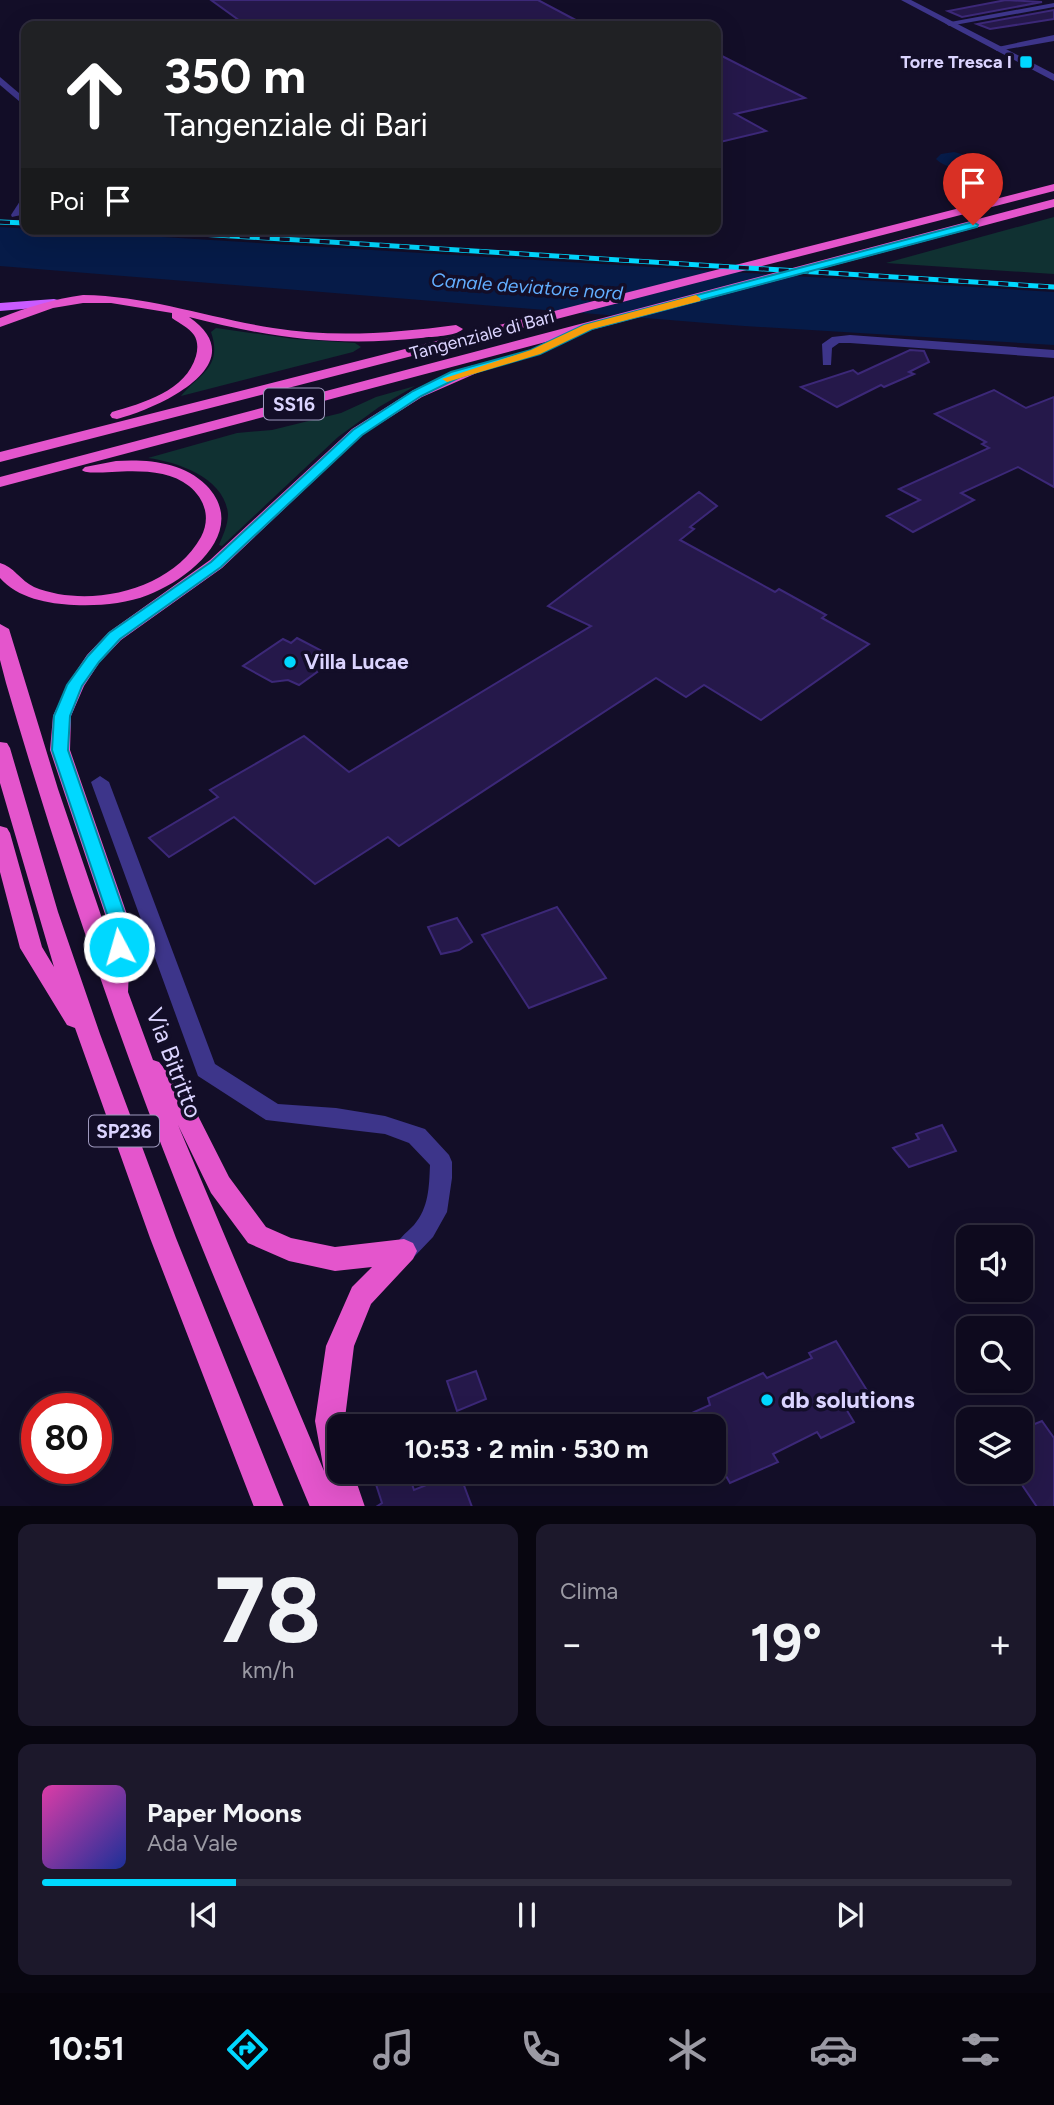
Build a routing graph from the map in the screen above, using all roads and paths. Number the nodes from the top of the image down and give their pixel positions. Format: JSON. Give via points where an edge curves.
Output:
{"nodes":[{"id":1,"x":907,"y":0,"type":"edge"},
{"id":2,"x":1054,"y":5,"type":"edge"},
{"id":3,"x":949,"y":23,"type":"junction"},
{"id":4,"x":1054,"y":38,"type":"edge"},
{"id":5,"x":997,"y":48,"type":"junction"},
{"id":6,"x":1052,"y":76,"type":"edge"},
{"id":7,"x":0,"y":80,"type":"edge"},
{"id":8,"x":21,"y":99,"type":"edge"},
{"id":9,"x":1054,"y":187,"type":"edge"},
{"id":10,"x":1054,"y":203,"type":"edge"},
{"id":11,"x":21,"y":208,"type":"edge"},
{"id":12,"x":16,"y":215,"type":"dead end"},
{"id":13,"x":54,"y":303,"type":"junction"},
{"id":14,"x":0,"y":307,"type":"edge"},
{"id":15,"x":170,"y":310,"type":"junction"},
{"id":16,"x":536,"y":314,"type":"junction"},
{"id":17,"x":0,"y":323,"type":"edge"},
{"id":18,"x":588,"y":327,"type":"junction"},
{"id":19,"x":1054,"y":354,"type":"edge"},
{"id":20,"x":827,"y":362,"type":"dead end"},
{"id":21,"x":1,"y":457,"type":"edge"},
{"id":22,"x":0,"y":482,"type":"edge"},
{"id":23,"x":0,"y":488,"type":"edge"},
{"id":24,"x":0,"y":568,"type":"edge"},
{"id":25,"x":0,"y":629,"type":"edge"},
{"id":26,"x":0,"y":748,"type":"edge"},
{"id":27,"x":100,"y":782,"type":"dead end"},
{"id":28,"x":0,"y":833,"type":"edge"},
{"id":29,"x":117,"y":991,"type":"junction"},
{"id":30,"x":94,"y":1051,"type":"junction"},
{"id":31,"x":138,"y":1053,"type":"junction"},
{"id":32,"x":404,"y":1251,"type":"junction"},
{"id":33,"x":269,"y":1506,"type":"edge"},
{"id":34,"x":325,"y":1506,"type":"edge"},
{"id":35,"x":350,"y":1506,"type":"edge"}],
"edges":[{"from":1,"to":3,"type":"street"},
{"from":2,"to":3,"type":"street"},
{"from":3,"to":5,"type":"street"},
{"from":4,"to":5,"type":"street"},
{"from":5,"to":6,"type":"street"},
{"from":7,"to":8,"type":"street"},
{"from":9,"to":16,"type":"highway","via":[[688,280],[617,288]]},
{"from":10,"to":18,"type":"highway","name":"Tangenziale di Bari","number":"SS16"},
{"from":11,"to":12,"type":"street"},
{"from":13,"to":14,"type":"main road"},
{"from":13,"to":15,"type":"highway","via":[[111,300],[151,303]]},
{"from":13,"to":17,"type":"highway"},
{"from":15,"to":16,"type":"highway","via":[[247,328],[346,338],[413,335]]},
{"from":15,"to":21,"type":"highway","via":[[200,333],[205,346],[195,373],[183,385],[132,411],[53,432]]},
{"from":16,"to":21,"type":"highway","name":"Tangenziale di Bari","number":"SS16"},
{"from":18,"to":22,"type":"highway","name":"Tangenziale di Bari","number":"SS16"},
{"from":18,"to":29,"type":"highway","via":[[536,352],[456,374],[357,432],[216,565],[131,623],[93,659],[62,716],[60,750],[120,926]]},
{"from":19,"to":20,"type":"street","via":[[850,339],[826,347]]},
{"from":23,"to":24,"type":"highway","via":[[23,487],[105,467],[166,469],[204,489],[215,505],[216,522],[196,556],[140,592],[101,599],[61,599],[12,584]]},
{"from":25,"to":29,"type":"highway","name":"Via Bitritto","number":"SP236"},
{"from":26,"to":30,"type":"highway","number":"SP236"},
{"from":27,"to":32,"type":"street","name":"Via Bitritto","via":[[206,1070],[274,1113],[336,1117],[418,1136],[441,1162],[441,1203],[426,1230]]},
{"from":28,"to":30,"type":"highway","via":[[31,948]]},
{"from":29,"to":31,"type":"highway","name":"Via Bitritto","number":"SP236"},
{"from":30,"to":33,"type":"highway","number":"SP236"},
{"from":31,"to":32,"type":"highway","via":[[181,1107],[220,1185],[257,1235],[289,1249],[335,1259]]},
{"from":31,"to":34,"type":"highway","name":"Via Bitritto","number":"SP236"},
{"from":32,"to":35,"type":"highway","via":[[362,1296],[340,1346],[329,1420]]}]}
